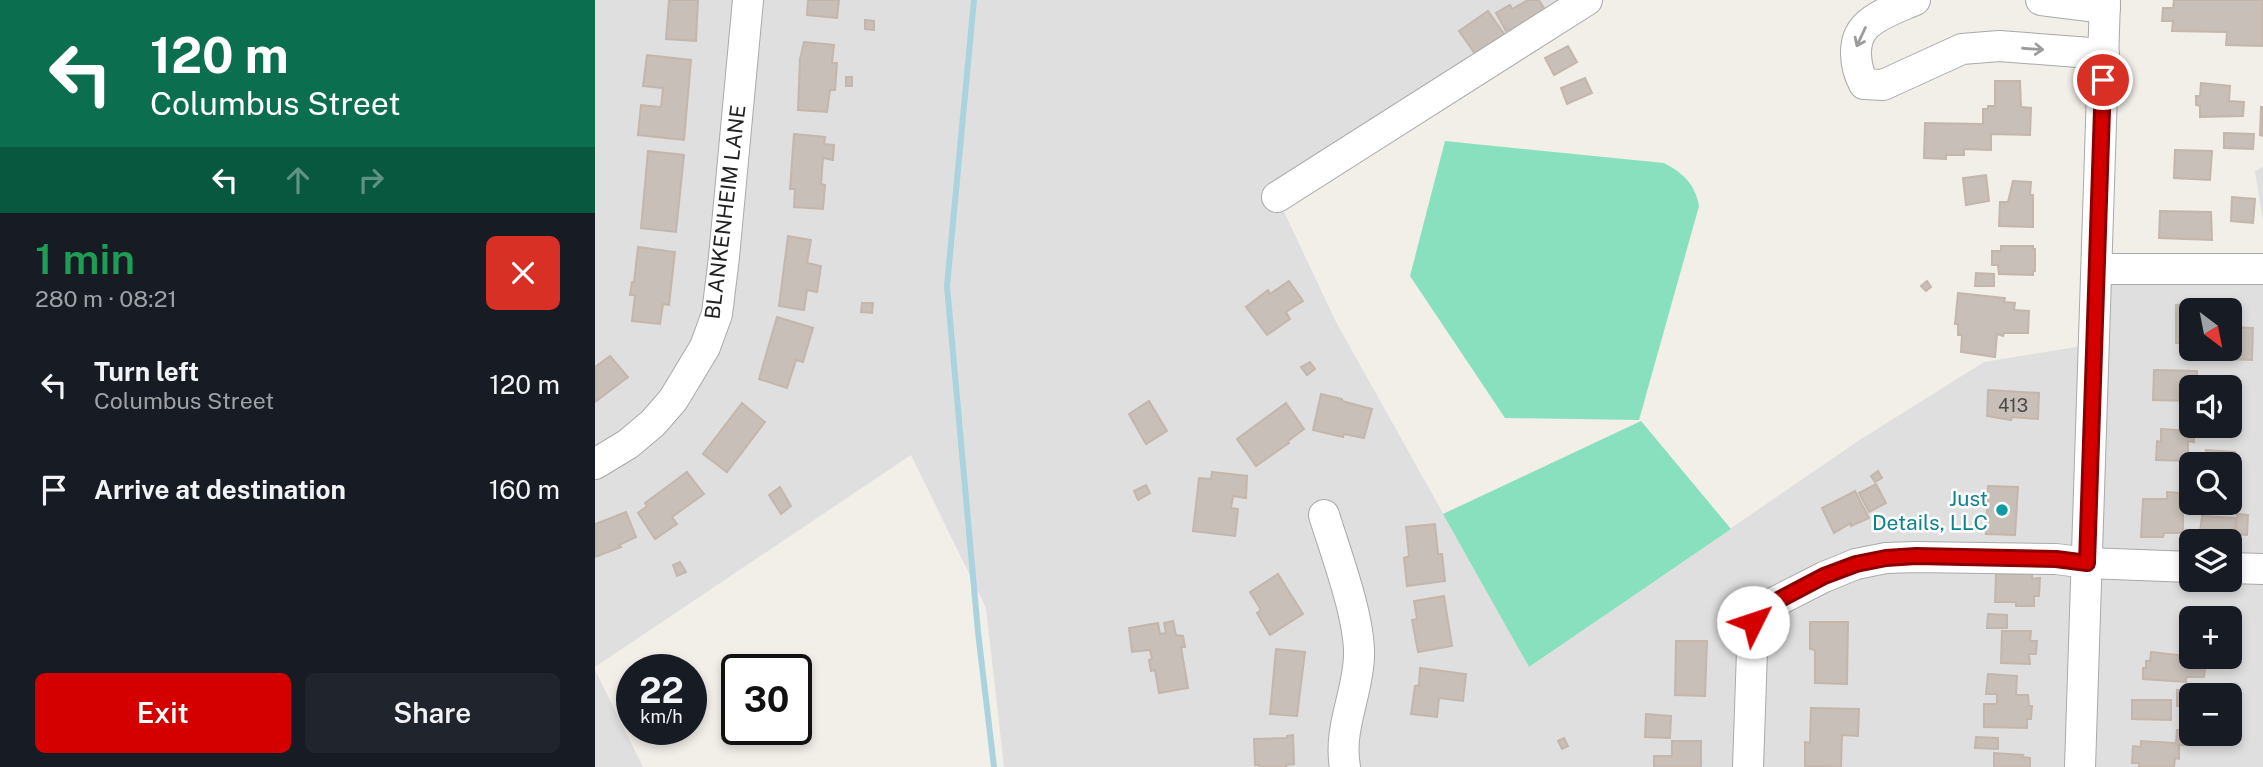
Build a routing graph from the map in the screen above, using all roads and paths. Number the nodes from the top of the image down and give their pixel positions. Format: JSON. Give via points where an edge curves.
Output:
{"nodes":[{"id":1,"x":748,"y":0,"type":"edge"},
{"id":2,"x":1587,"y":0,"type":"edge"},
{"id":3,"x":1915,"y":0,"type":"edge"},
{"id":4,"x":2041,"y":0,"type":"edge"},
{"id":5,"x":2105,"y":4,"type":"edge"},
{"id":6,"x":2104,"y":54,"type":"junction"},
{"id":7,"x":1277,"y":197,"type":"dead end"},
{"id":8,"x":2097,"y":269,"type":"junction"},
{"id":9,"x":2263,"y":269,"type":"edge"},
{"id":10,"x":595,"y":464,"type":"edge"},
{"id":11,"x":1324,"y":515,"type":"dead end"},
{"id":12,"x":2087,"y":563,"type":"junction"},
{"id":13,"x":2179,"y":567,"type":"edge"},
{"id":14,"x":2242,"y":568,"type":"edge"},
{"id":15,"x":2263,"y":569,"type":"edge"},
{"id":16,"x":1345,"y":767,"type":"edge"},
{"id":17,"x":1748,"y":767,"type":"edge"},
{"id":18,"x":2080,"y":767,"type":"edge"}],
"edges":[{"from":1,"to":10,"type":"street","name":"BLANKENHEIM LANE","via":[[717,314],[705,347],[673,400],[634,439]]},
{"from":2,"to":7,"type":"street"},
{"from":3,"to":6,"type":"street","one_way":true,"via":[[1864,27],[1856,48],[1856,71],[1864,84],[1883,85],[1962,49],[1999,46]]},
{"from":4,"to":5,"type":"street"},
{"from":5,"to":6,"type":"street"},
{"from":6,"to":8,"type":"street"},
{"from":8,"to":9,"type":"street"},
{"from":8,"to":12,"type":"street"},
{"from":11,"to":16,"type":"street","via":[[1358,640],[1359,658],[1342,751]]},
{"from":12,"to":13,"type":"street"},
{"from":12,"to":17,"type":"street","via":[[1886,558],[1824,576],[1767,606],[1753,622]]},
{"from":12,"to":18,"type":"street"},
{"from":14,"to":15,"type":"street"}]}
